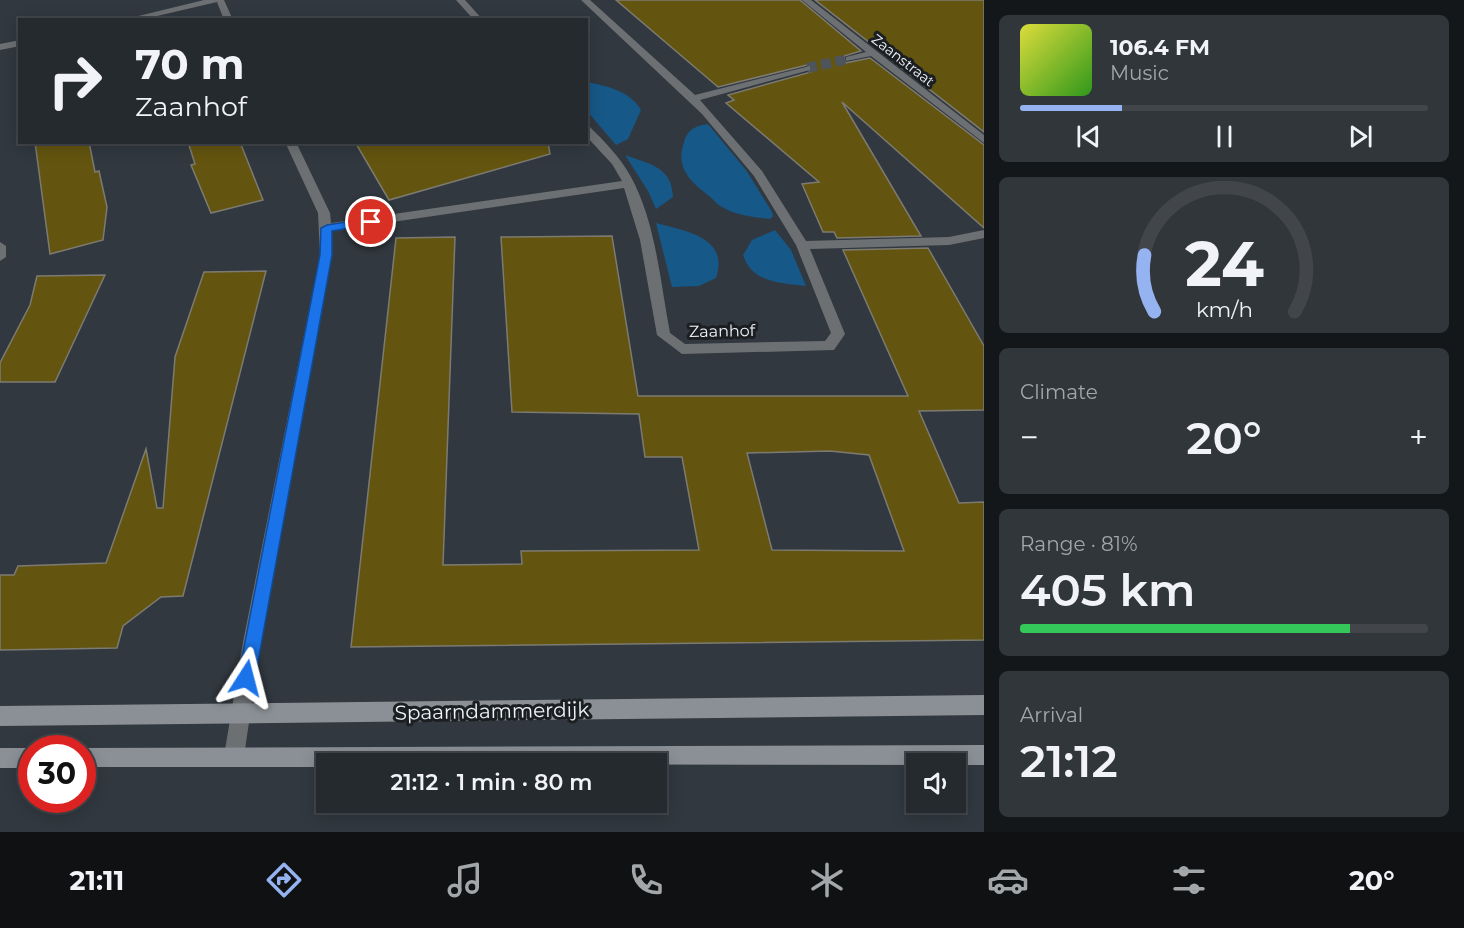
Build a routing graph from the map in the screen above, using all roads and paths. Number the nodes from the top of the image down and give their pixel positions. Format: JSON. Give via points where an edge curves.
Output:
{"nodes":[{"id":1,"x":218,"y":0,"type":"edge"},
{"id":2,"x":460,"y":0,"type":"edge"},
{"id":3,"x":585,"y":0,"type":"edge"},
{"id":4,"x":806,"y":0,"type":"edge"},
{"id":5,"x":135,"y":18,"type":"edge"},
{"id":6,"x":228,"y":18,"type":"edge"},
{"id":7,"x":477,"y":18,"type":"edge"},
{"id":8,"x":18,"y":43,"type":"edge"},
{"id":9,"x":0,"y":47,"type":"edge"},
{"id":10,"x":872,"y":53,"type":"junction"},
{"id":11,"x":849,"y":59,"type":"tunnel mouth"},
{"id":12,"x":807,"y":68,"type":"tunnel mouth"},
{"id":13,"x":695,"y":98,"type":"junction"},
{"id":14,"x":588,"y":131,"type":"edge"},
{"id":15,"x":984,"y":140,"type":"edge"},
{"id":16,"x":291,"y":144,"type":"edge"},
{"id":17,"x":629,"y":184,"type":"junction"},
{"id":18,"x":327,"y":228,"type":"junction"},
{"id":19,"x":984,"y":234,"type":"edge"},
{"id":20,"x":802,"y":245,"type":"junction"},
{"id":21,"x":0,"y":246,"type":"edge"},
{"id":22,"x":0,"y":257,"type":"edge"},
{"id":23,"x":984,"y":705,"type":"edge"},
{"id":24,"x":240,"y":714,"type":"junction"},
{"id":25,"x":0,"y":716,"type":"edge"},
{"id":26,"x":984,"y":755,"type":"edge"},
{"id":27,"x":234,"y":756,"type":"junction"},
{"id":28,"x":96,"y":757,"type":"edge"},
{"id":29,"x":0,"y":758,"type":"edge"},
{"id":30,"x":18,"y":758,"type":"edge"}],
"edges":[{"from":1,"to":5,"type":"street"},
{"from":1,"to":6,"type":"street"},
{"from":2,"to":7,"type":"street"},
{"from":3,"to":13,"type":"street","name":"Zaanhof"},
{"from":4,"to":10,"type":"street","name":"Zaanstraat"},
{"from":8,"to":9,"type":"street"},
{"from":10,"to":11,"type":"street"},
{"from":10,"to":15,"type":"street","name":"Zaanstraat"},
{"from":12,"to":13,"type":"street"},
{"from":13,"to":20,"type":"street","name":"Zaanhof","via":[[754,167]]},
{"from":14,"to":17,"type":"street","name":"Zaanhof","via":[[610,154]]},
{"from":16,"to":18,"type":"street","via":[[324,213]]},
{"from":17,"to":18,"type":"street"},
{"from":17,"to":20,"type":"street","name":"Zaanhof","via":[[664,335],[682,349],[829,346],[838,334]]},
{"from":18,"to":24,"type":"street","via":[[326,255]]},
{"from":19,"to":20,"type":"street","via":[[948,241]]},
{"from":21,"to":22,"type":"street"},
{"from":23,"to":24,"type":"street","name":"Spaarndammerdijk"},
{"from":24,"to":25,"type":"street","name":"Spaarndammerdijk"},
{"from":24,"to":27,"type":"street"},
{"from":26,"to":27,"type":"street"},
{"from":27,"to":28,"type":"street"},
{"from":29,"to":30,"type":"street"}]}
